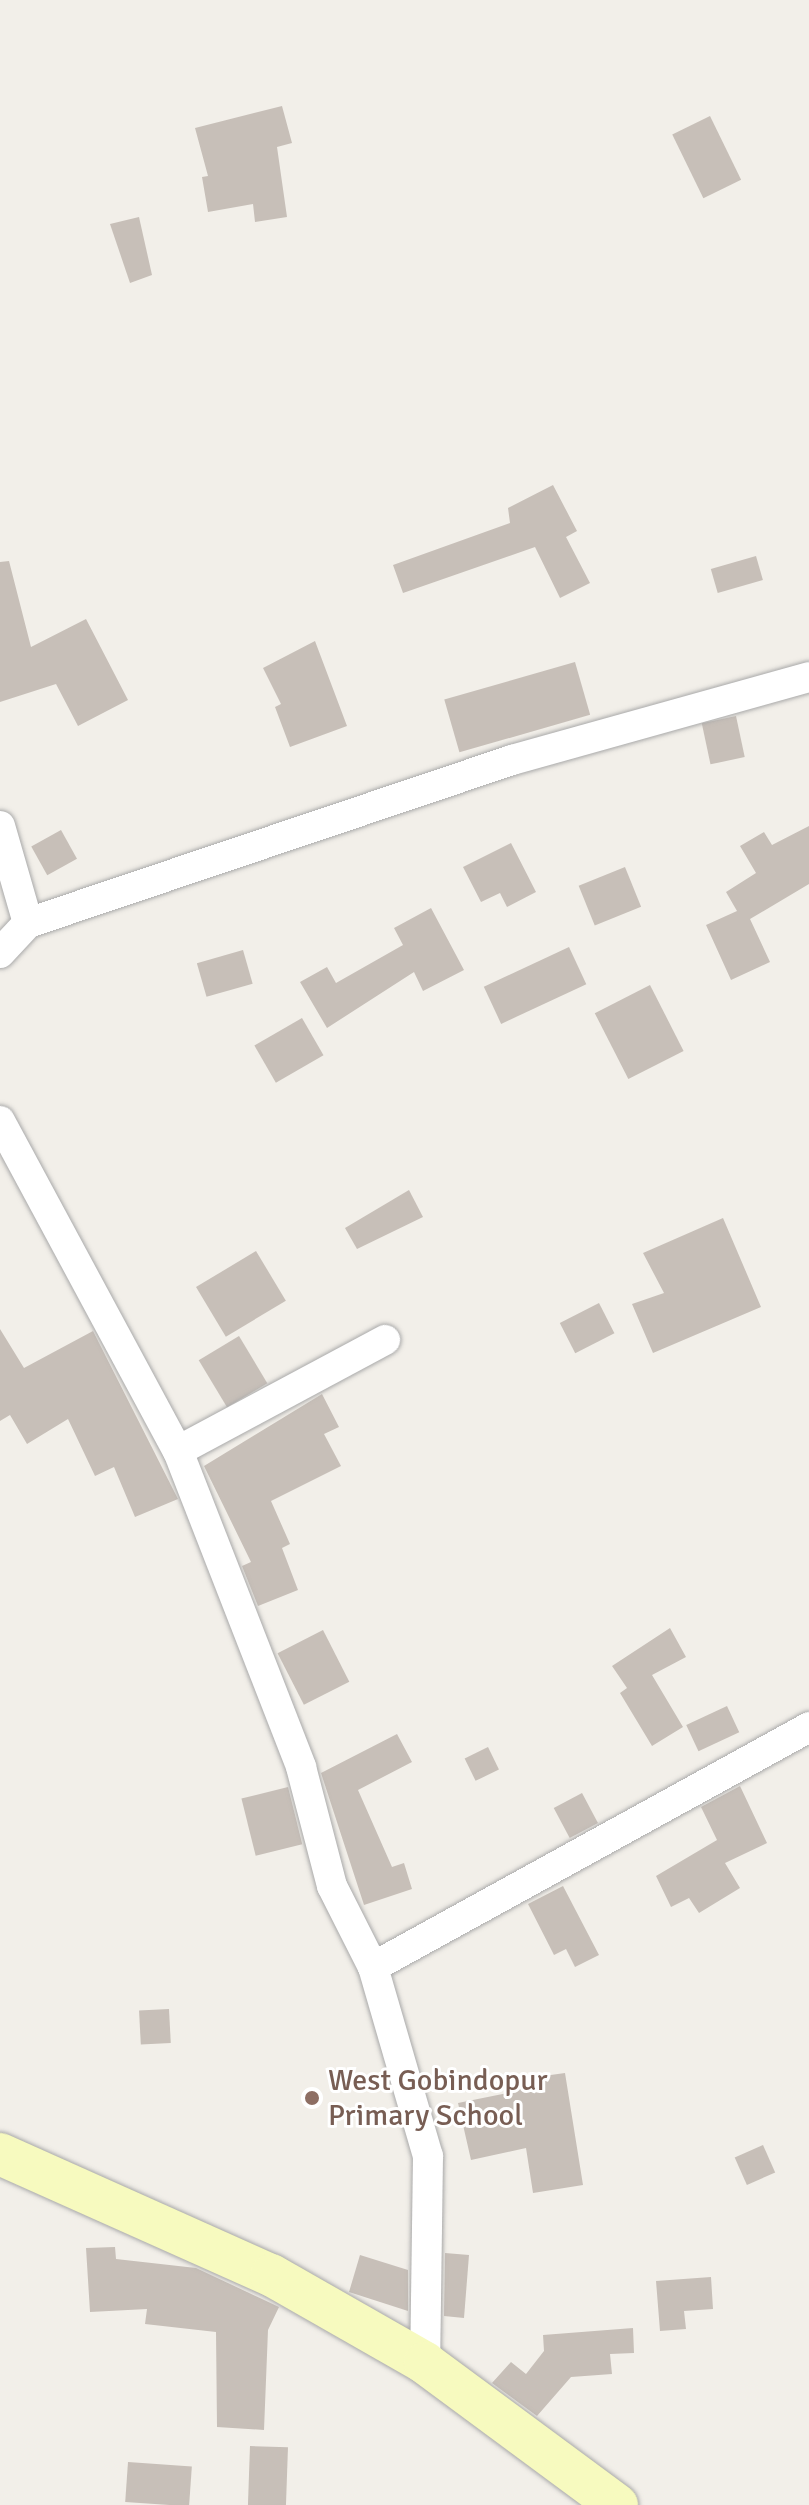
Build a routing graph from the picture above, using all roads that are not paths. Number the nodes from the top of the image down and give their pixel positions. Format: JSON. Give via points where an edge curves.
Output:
{"nodes":[{"id":1,"x":809,"y":677,"type":"edge"},
{"id":2,"x":0,"y":826,"type":"edge"},
{"id":3,"x":28,"y":923,"type":"junction"},
{"id":4,"x":0,"y":953,"type":"edge"},
{"id":5,"x":0,"y":1121,"type":"edge"},
{"id":6,"x":385,"y":1340,"type":"dead end"},
{"id":7,"x":178,"y":1451,"type":"junction"},
{"id":8,"x":809,"y":1727,"type":"edge"},
{"id":9,"x":373,"y":1967,"type":"junction"},
{"id":10,"x":0,"y":2154,"type":"edge"},
{"id":11,"x":425,"y":2363,"type":"junction"},
{"id":12,"x":617,"y":2505,"type":"edge"}],
"edges":[{"from":1,"to":3,"type":"street","via":[[512,760]]},
{"from":2,"to":3,"type":"street"},
{"from":3,"to":4,"type":"street"},
{"from":5,"to":7,"type":"street"},
{"from":6,"to":7,"type":"street"},
{"from":7,"to":9,"type":"street","via":[[301,1767],[332,1886]]},
{"from":8,"to":9,"type":"street"},
{"from":9,"to":11,"type":"street","via":[[428,2156]]},
{"from":10,"to":11,"type":"main road","via":[[271,2275]]},
{"from":11,"to":12,"type":"main road"}]}
